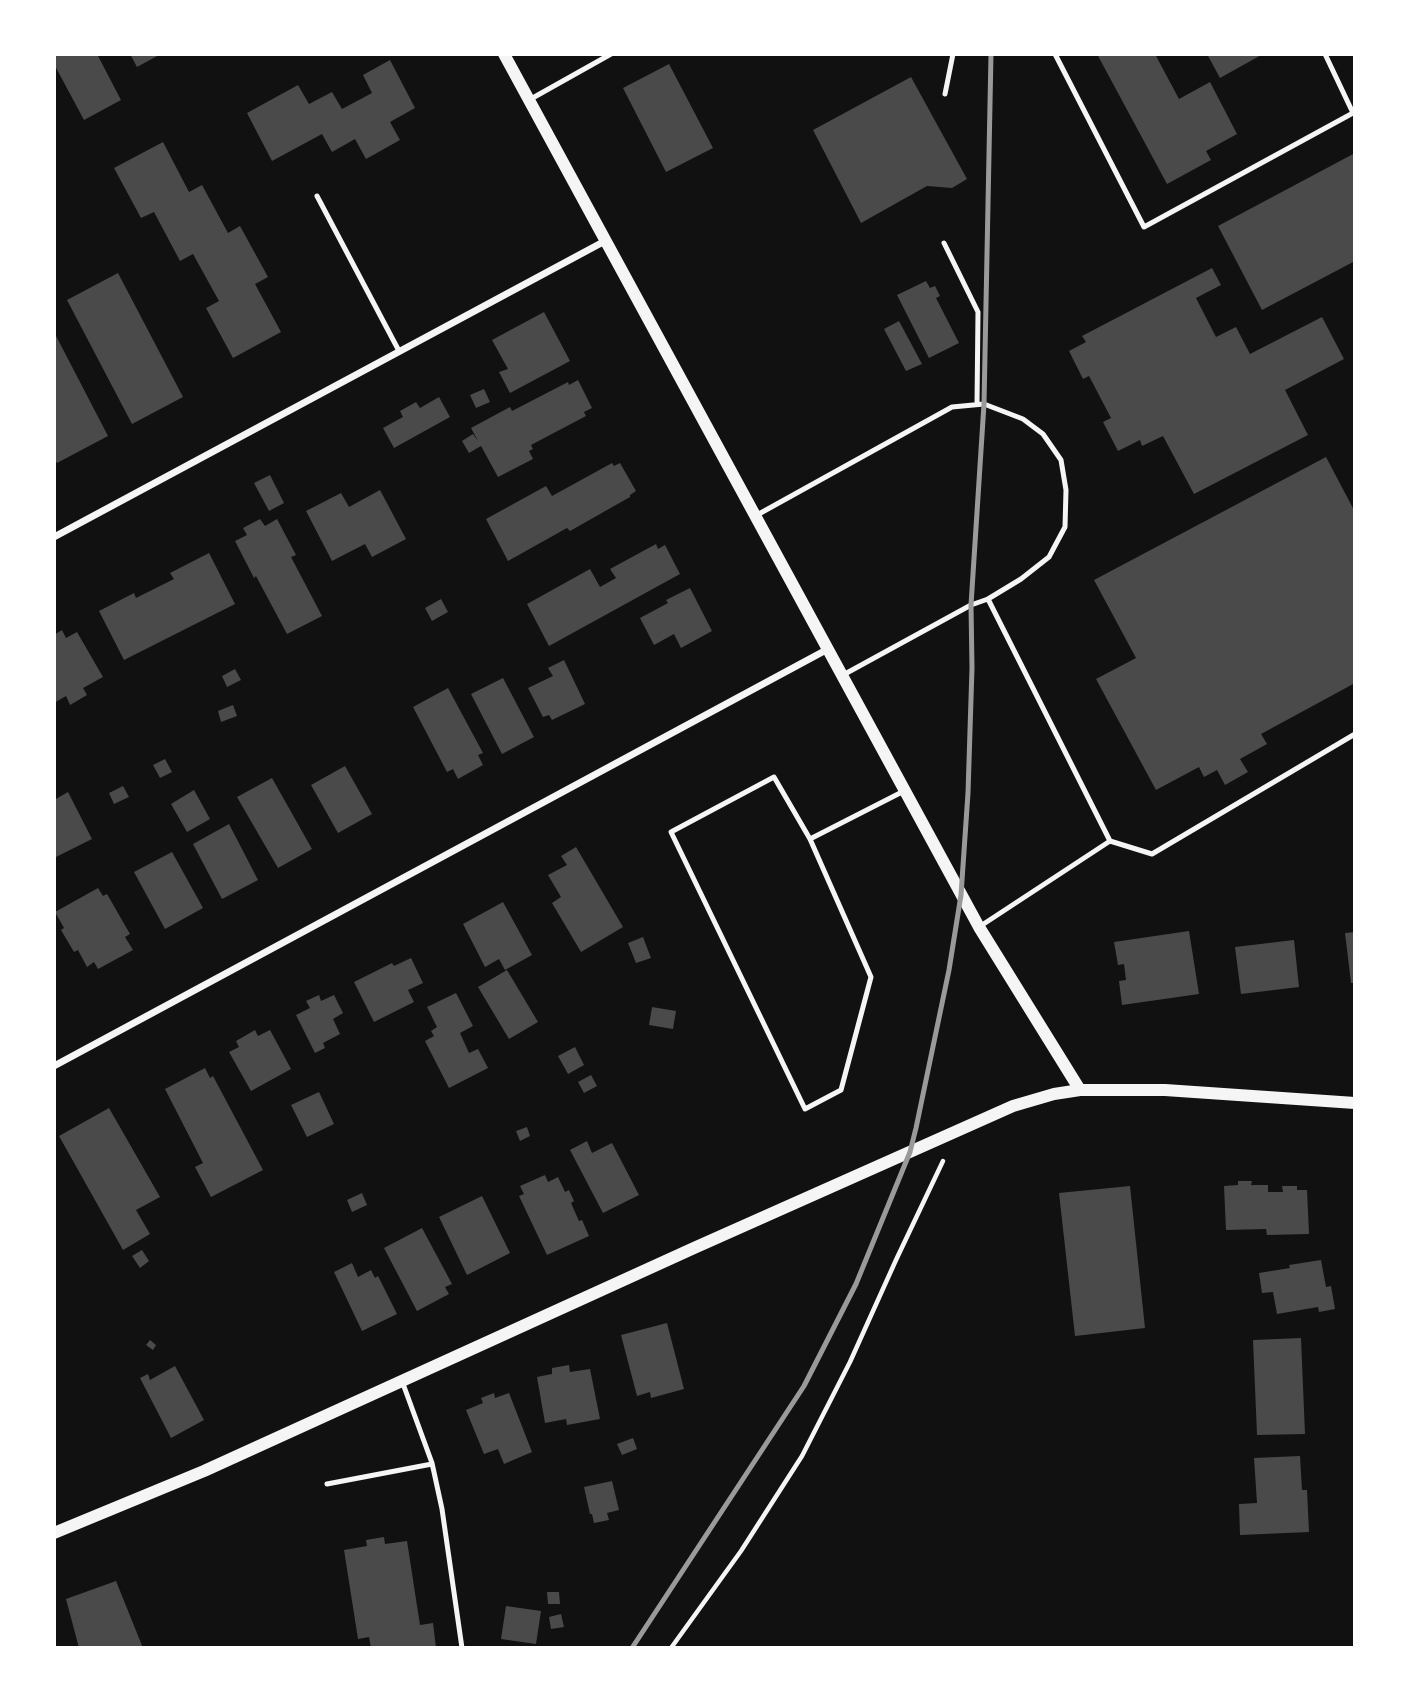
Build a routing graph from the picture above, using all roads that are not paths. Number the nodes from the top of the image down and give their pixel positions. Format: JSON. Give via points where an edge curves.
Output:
{"nodes":[{"id":1,"x":504,"y":54,"type":"edge"},
{"id":2,"x":611,"y":54,"type":"edge"},
{"id":3,"x":953,"y":54,"type":"edge"},
{"id":4,"x":1055,"y":54,"type":"edge"},
{"id":5,"x":1325,"y":54,"type":"edge"},
{"id":6,"x":945,"y":94,"type":"dead end"},
{"id":7,"x":528,"y":100,"type":"junction"},
{"id":8,"x":1354,"y":113,"type":"edge"},
{"id":9,"x":317,"y":196,"type":"dead end"},
{"id":10,"x":605,"y":241,"type":"junction"},
{"id":11,"x":944,"y":243,"type":"dead end"},
{"id":12,"x":399,"y":351,"type":"junction"},
{"id":13,"x":977,"y":404,"type":"junction"},
{"id":14,"x":755,"y":516,"type":"junction"},
{"id":15,"x":54,"y":537,"type":"edge"},
{"id":16,"x":988,"y":598,"type":"junction"},
{"id":17,"x":828,"y":649,"type":"junction"},
{"id":18,"x":843,"y":675,"type":"junction"},
{"id":19,"x":1355,"y":734,"type":"edge"},
{"id":20,"x":904,"y":791,"type":"junction"},
{"id":21,"x":810,"y":839,"type":"junction"},
{"id":22,"x":1110,"y":841,"type":"junction"},
{"id":23,"x":979,"y":927,"type":"junction"},
{"id":24,"x":54,"y":1066,"type":"edge"},
{"id":25,"x":1080,"y":1090,"type":"junction"},
{"id":26,"x":1355,"y":1103,"type":"edge"},
{"id":27,"x":402,"y":1381,"type":"junction"},
{"id":28,"x":432,"y":1464,"type":"junction"},
{"id":29,"x":327,"y":1484,"type":"dead end"},
{"id":30,"x":54,"y":1532,"type":"edge"},
{"id":31,"x":462,"y":1648,"type":"edge"}],
"edges":[{"from":1,"to":7,"type":"street"},
{"from":2,"to":7,"type":"lane"},
{"from":3,"to":6,"type":"lane"},
{"from":4,"to":8,"type":"lane","via":[[1144,227]]},
{"from":5,"to":8,"type":"lane"},
{"from":7,"to":10,"type":"street"},
{"from":9,"to":12,"type":"lane"},
{"from":10,"to":12,"type":"street"},
{"from":10,"to":14,"type":"street"},
{"from":11,"to":13,"type":"lane","via":[[978,312]]},
{"from":12,"to":15,"type":"street"},
{"from":13,"to":14,"type":"lane","via":[[952,407]]},
{"from":13,"to":16,"type":"lane","via":[[1023,419],[1043,434],[1061,460],[1066,490],[1065,527],[1049,557]]},
{"from":14,"to":17,"type":"street"},
{"from":16,"to":18,"type":"lane"},
{"from":16,"to":22,"type":"lane"},
{"from":17,"to":18,"type":"street"},
{"from":17,"to":24,"type":"street"},
{"from":18,"to":20,"type":"street"},
{"from":19,"to":22,"type":"lane","via":[[1152,854]]},
{"from":20,"to":21,"type":"lane"},
{"from":20,"to":23,"type":"street"},
{"from":21,"to":21,"type":"lane","via":[[774,777],[671,832],[805,1110],[841,1090],[871,977]]},
{"from":22,"to":23,"type":"lane"},
{"from":23,"to":25,"type":"street"},
{"from":25,"to":26,"type":"street","via":[[1165,1090]]},
{"from":25,"to":27,"type":"street","via":[[1013,1106]]},
{"from":27,"to":28,"type":"lane"},
{"from":27,"to":30,"type":"street","via":[[204,1471]]},
{"from":28,"to":29,"type":"lane"},
{"from":28,"to":31,"type":"lane"}]}
